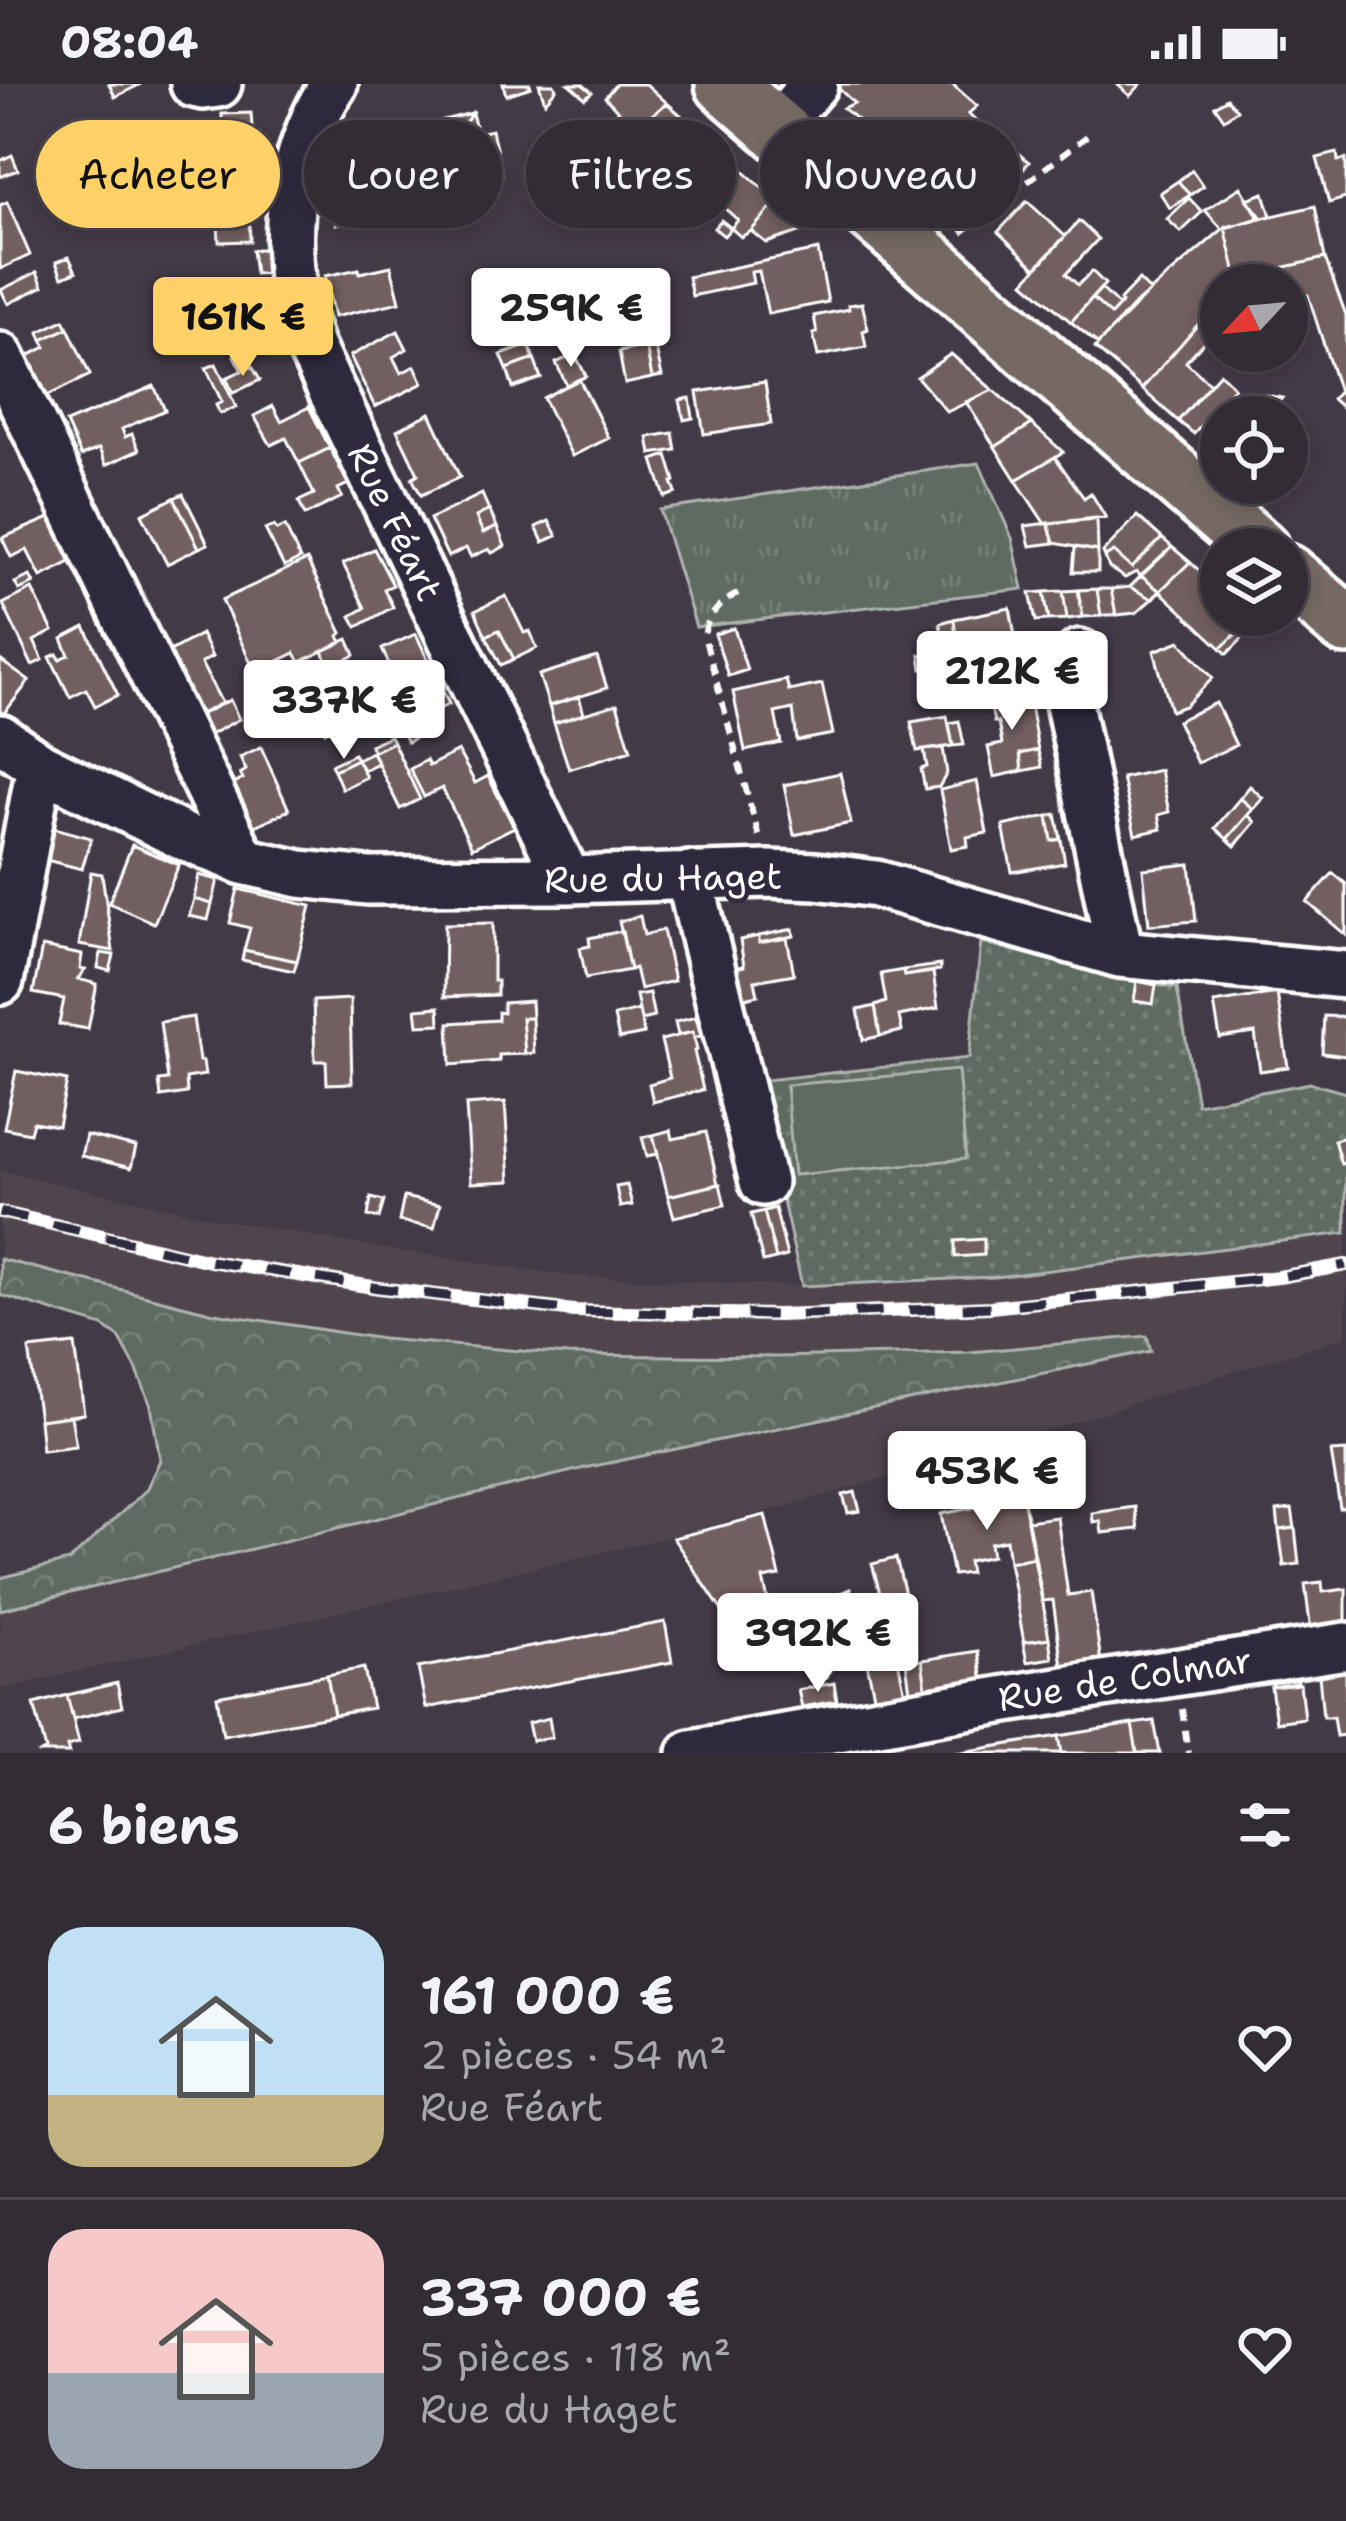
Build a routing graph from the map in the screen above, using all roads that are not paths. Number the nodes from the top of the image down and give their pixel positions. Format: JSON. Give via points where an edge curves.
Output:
{"nodes":[{"id":1,"x":194,"y":84,"type":"edge"},
{"id":2,"x":218,"y":84,"type":"edge"},
{"id":3,"x":334,"y":84,"type":"edge"},
{"id":4,"x":725,"y":84,"type":"edge"},
{"id":5,"x":814,"y":84,"type":"edge"},
{"id":6,"x":767,"y":120,"type":"edge"},
{"id":7,"x":783,"y":120,"type":"edge"},
{"id":8,"x":890,"y":228,"type":"edge"},
{"id":9,"x":0,"y":356,"type":"edge"},
{"id":10,"x":1234,"y":528,"type":"edge"},
{"id":11,"x":1308,"y":592,"type":"edge"},
{"id":12,"x":1346,"y":625,"type":"edge"},
{"id":13,"x":1079,"y":653,"type":"dead end"},
{"id":14,"x":0,"y":737,"type":"edge"},
{"id":15,"x":40,"y":766,"type":"junction"},
{"id":16,"x":243,"y":861,"type":"junction"},
{"id":17,"x":689,"y":875,"type":"junction"},
{"id":18,"x":568,"y":880,"type":"junction"},
{"id":19,"x":1120,"y":954,"type":"junction"},
{"id":20,"x":1346,"y":975,"type":"edge"},
{"id":21,"x":0,"y":981,"type":"edge"},
{"id":22,"x":764,"y":1182,"type":"dead end"},
{"id":23,"x":1346,"y":1646,"type":"edge"},
{"id":24,"x":887,"y":1736,"type":"edge"},
{"id":25,"x":828,"y":1742,"type":"edge"},
{"id":26,"x":704,"y":1752,"type":"edge"}],
"edges":[{"from":1,"to":2,"type":"street"},
{"from":3,"to":18,"type":"street","name":"Rue Féart","via":[[308,131],[296,176],[295,296],[310,346]]},
{"from":4,"to":6,"type":"main road"},
{"from":5,"to":7,"type":"street"},
{"from":8,"to":10,"type":"main road"},
{"from":9,"to":16,"type":"street"},
{"from":11,"to":12,"type":"main road"},
{"from":13,"to":19,"type":"street","via":[[1069,703]]},
{"from":14,"to":15,"type":"street","name":"Rue du Haget"},
{"from":15,"to":16,"type":"street","name":"Rue du Haget"},
{"from":15,"to":21,"type":"street"},
{"from":16,"to":18,"type":"street","name":"Rue du Haget","via":[[368,881]]},
{"from":17,"to":18,"type":"street","name":"Rue du Haget"},
{"from":17,"to":19,"type":"street","name":"Rue du Haget","via":[[876,884]]},
{"from":17,"to":22,"type":"street"},
{"from":19,"to":20,"type":"street","name":"Rue du Haget"},
{"from":23,"to":24,"type":"street","name":"Rue de Colmar"},
{"from":24,"to":25,"type":"street","name":"Rue de Colmar"},
{"from":25,"to":26,"type":"street","name":"Rue de Colmar"}]}
